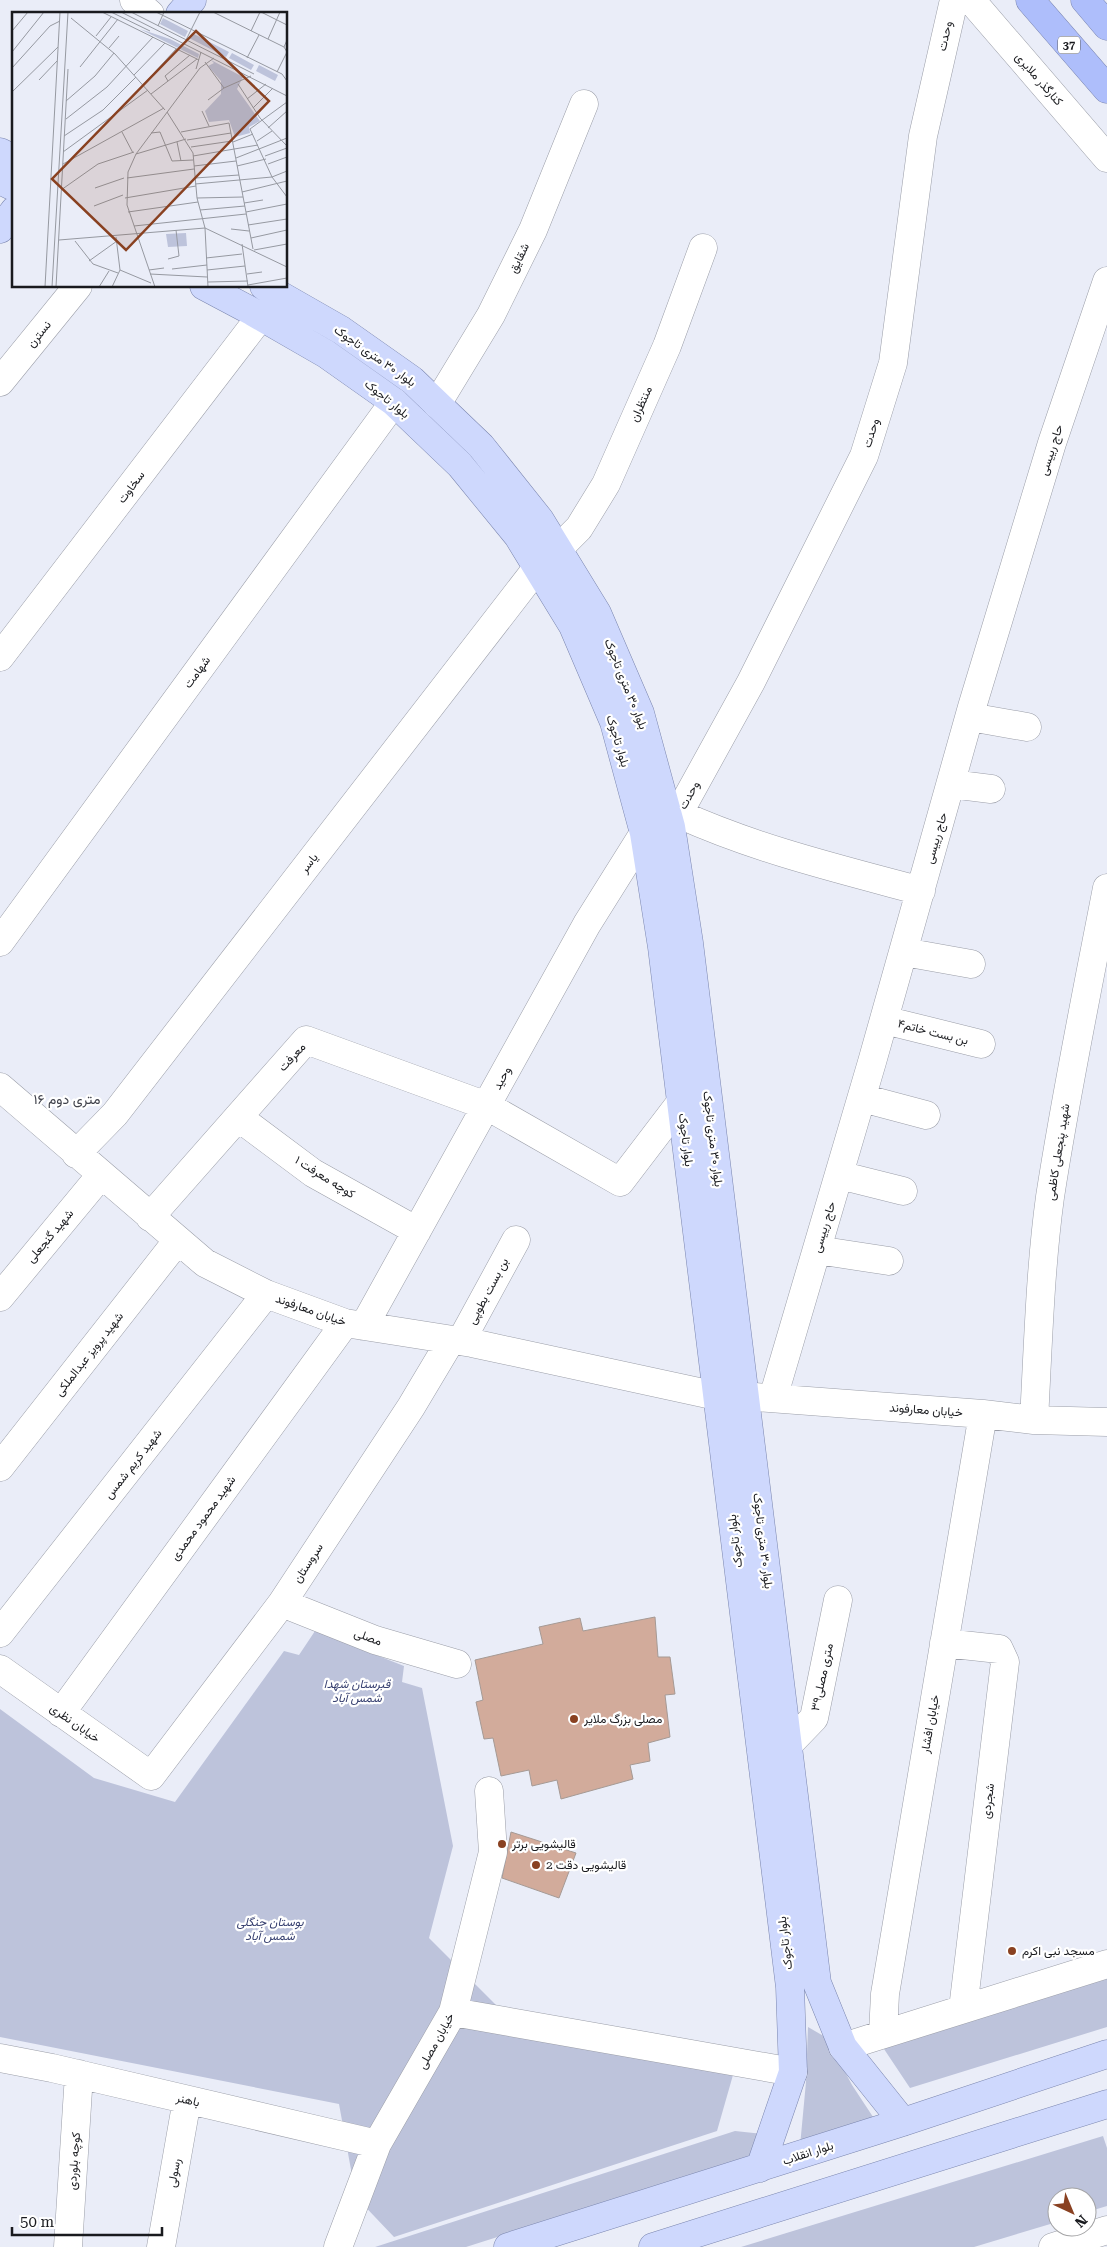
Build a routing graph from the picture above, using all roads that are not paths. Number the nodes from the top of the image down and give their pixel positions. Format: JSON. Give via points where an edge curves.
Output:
{"nodes":[{"id":1,"x":134,"y":0,"type":"edge"},
{"id":2,"x":192,"y":0,"type":"edge"},
{"id":3,"x":954,"y":0,"type":"edge"},
{"id":4,"x":971,"y":0,"type":"edge"},
{"id":5,"x":1030,"y":0,"type":"edge"},
{"id":6,"x":1085,"y":0,"type":"edge"},
{"id":7,"x":148,"y":12,"type":"edge"},
{"id":8,"x":182,"y":12,"type":"edge"},
{"id":9,"x":1107,"y":26,"type":"edge"},
{"id":10,"x":1107,"y":89,"type":"edge"},
{"id":11,"x":584,"y":104,"type":"dead end"},
{"id":12,"x":0,"y":152,"type":"edge"},
{"id":13,"x":12,"y":158,"type":"edge"},
{"id":14,"x":1107,"y":158,"type":"edge"},
{"id":15,"x":0,"y":180,"type":"edge"},
{"id":16,"x":12,"y":186,"type":"edge"},
{"id":17,"x":12,"y":214,"type":"edge"},
{"id":18,"x":0,"y":229,"type":"edge"},
{"id":19,"x":703,"y":248,"type":"dead end"},
{"id":20,"x":1107,"y":281,"type":"edge"},
{"id":21,"x":76,"y":288,"type":"edge"},
{"id":22,"x":208,"y":288,"type":"edge"},
{"id":23,"x":268,"y":288,"type":"edge"},
{"id":24,"x":261,"y":316,"type":"junction"},
{"id":25,"x":0,"y":382,"type":"edge"},
{"id":26,"x":394,"y":402,"type":"junction"},
{"id":27,"x":436,"y":404,"type":"junction"},
{"id":28,"x":558,"y":549,"type":"junction"},
{"id":29,"x":538,"y":568,"type":"junction"},
{"id":30,"x":0,"y":657,"type":"edge"},
{"id":31,"x":970,"y":717,"type":"junction"},
{"id":32,"x":1027,"y":727,"type":"dead end"},
{"id":33,"x":951,"y":784,"type":"junction"},
{"id":34,"x":991,"y":789,"type":"dead end"},
{"id":35,"x":675,"y":820,"type":"junction"},
{"id":36,"x":644,"y":833,"type":"junction"},
{"id":37,"x":1107,"y":888,"type":"edge"},
{"id":38,"x":921,"y":891,"type":"junction"},
{"id":39,"x":0,"y":942,"type":"edge"},
{"id":40,"x":904,"y":952,"type":"junction"},
{"id":41,"x":971,"y":964,"type":"dead end"},
{"id":42,"x":884,"y":1020,"type":"junction"},
{"id":43,"x":981,"y":1044,"type":"dead end"},
{"id":44,"x":0,"y":1087,"type":"edge"},
{"id":45,"x":862,"y":1098,"type":"junction"},
{"id":46,"x":681,"y":1102,"type":"junction"},
{"id":47,"x":487,"y":1106,"type":"junction"},
{"id":48,"x":926,"y":1115,"type":"dead end"},
{"id":49,"x":238,"y":1117,"type":"junction"},
{"id":50,"x":76,"y":1154,"type":"junction"},
{"id":51,"x":101,"y":1175,"type":"junction"},
{"id":52,"x":839,"y":1175,"type":"junction"},
{"id":53,"x":903,"y":1191,"type":"dead end"},
{"id":54,"x":150,"y":1217,"type":"junction"},
{"id":55,"x":417,"y":1231,"type":"junction"},
{"id":56,"x":178,"y":1240,"type":"junction"},
{"id":57,"x":516,"y":1240,"type":"dead end"},
{"id":58,"x":817,"y":1250,"type":"junction"},
{"id":59,"x":889,"y":1261,"type":"dead end"},
{"id":60,"x":266,"y":1294,"type":"junction"},
{"id":61,"x":0,"y":1297,"type":"edge"},
{"id":62,"x":355,"y":1324,"type":"junction"},
{"id":63,"x":456,"y":1341,"type":"junction"},
{"id":64,"x":718,"y":1396,"type":"junction"},
{"id":65,"x":745,"y":1396,"type":"junction"},
{"id":66,"x":773,"y":1398,"type":"junction"},
{"id":67,"x":983,"y":1414,"type":"junction"},
{"id":68,"x":1034,"y":1420,"type":"junction"},
{"id":69,"x":1107,"y":1422,"type":"edge"},
{"id":70,"x":0,"y":1467,"type":"edge"},
{"id":71,"x":838,"y":1600,"type":"dead end"},
{"id":72,"x":282,"y":1603,"type":"junction"},
{"id":73,"x":0,"y":1633,"type":"edge"},
{"id":74,"x":944,"y":1643,"type":"junction"},
{"id":75,"x":457,"y":1664,"type":"dead end"},
{"id":76,"x":0,"y":1669,"type":"edge"},
{"id":77,"x":61,"y":1713,"type":"junction"},
{"id":78,"x":788,"y":1745,"type":"junction"},
{"id":79,"x":151,"y":1776,"type":"joint"},
{"id":80,"x":489,"y":1791,"type":"dead end"},
{"id":81,"x":1107,"y":1964,"type":"edge"},
{"id":82,"x":963,"y":2009,"type":"junction"},
{"id":83,"x":453,"y":2012,"type":"junction"},
{"id":84,"x":883,"y":2034,"type":"junction"},
{"id":85,"x":842,"y":2047,"type":"junction"},
{"id":86,"x":1107,"y":2054,"type":"edge"},
{"id":87,"x":0,"y":2058,"type":"edge"},
{"id":88,"x":793,"y":2072,"type":"junction"},
{"id":89,"x":79,"y":2074,"type":"junction"},
{"id":90,"x":187,"y":2100,"type":"junction"},
{"id":91,"x":1107,"y":2104,"type":"edge"},
{"id":92,"x":903,"y":2122,"type":"junction"},
{"id":93,"x":376,"y":2144,"type":"junction"},
{"id":94,"x":760,"y":2168,"type":"junction"},
{"id":95,"x":1107,"y":2230,"type":"edge"},
{"id":96,"x":68,"y":2247,"type":"edge"},
{"id":97,"x":161,"y":2247,"type":"edge"},
{"id":98,"x":338,"y":2247,"type":"edge"},
{"id":99,"x":508,"y":2247,"type":"edge"},
{"id":100,"x":653,"y":2247,"type":"edge"},
{"id":101,"x":1053,"y":2247,"type":"edge"}],
"edges":[{"from":1,"to":7,"type":"street"},
{"from":2,"to":8,"type":"main road"},
{"from":3,"to":35,"type":"street","name":"وحدت","via":[[923,136],[893,363],[864,456],[751,682]]},
{"from":4,"to":14,"type":"street","name":"کنارگذر ملایری"},
{"from":5,"to":10,"type":"highway","number":"37"},
{"from":6,"to":9,"type":"highway"},
{"from":11,"to":27,"type":"street","name":"شقایق","via":[[529,238],[491,315]]},
{"from":12,"to":13,"type":"main road"},
{"from":15,"to":16,"type":"main road"},
{"from":17,"to":18,"type":"main road"},
{"from":19,"to":28,"type":"street","name":"منتظران","via":[[667,346],[606,484],[579,528]]},
{"from":20,"to":31,"type":"street","name":"حاج رییسی","via":[[1052,443]]},
{"from":21,"to":25,"type":"street","name":"نسترن"},
{"from":22,"to":24,"type":"main road","name":"بلوار تاجوک"},
{"from":23,"to":27,"type":"main road","name":"بلوار ۳۰ متری تاجوک","via":[[341,330],[412,380]]},
{"from":24,"to":26,"type":"main road","name":"بلوار تاجوک","via":[[326,354]]},
{"from":24,"to":30,"type":"street","name":"سخاوت"},
{"from":26,"to":29,"type":"main road","name":"بلوار تاجوک","via":[[460,465],[518,536]]},
{"from":26,"to":39,"type":"street","name":"شهامت"},
{"from":27,"to":28,"type":"main road","name":"بلوار ۳۰ متری تاجوک","via":[[481,446],[540,520]]},
{"from":28,"to":35,"type":"main road","name":"بلوار ۳۰ متری تاجوک","via":[[597,613],[640,713]]},
{"from":29,"to":36,"type":"main road","name":"بلوار تاجوک","via":[[573,626],[614,722]]},
{"from":29,"to":50,"type":"street","name":"یاسر","via":[[115,1114]]},
{"from":31,"to":32,"type":"street"},
{"from":31,"to":33,"type":"street","name":"حاج رییسی"},
{"from":33,"to":34,"type":"street"},
{"from":33,"to":38,"type":"street","name":"حاج رییسی"},
{"from":35,"to":38,"type":"street","via":[[703,825],[813,862]]},
{"from":35,"to":65,"type":"main road","name":"بلوار ۳۰ متری تاجوک"},
{"from":36,"to":46,"type":"main road","name":"بلوار تاجوک"},
{"from":36,"to":47,"type":"street","name":"وحید","via":[[588,924]]},
{"from":37,"to":68,"type":"street","name":"شهید پنجعلی کاظمی","via":[[1050,1199]]},
{"from":38,"to":40,"type":"street","name":"حاج رییسی"},
{"from":40,"to":41,"type":"street"},
{"from":40,"to":42,"type":"street","name":"حاج رییسی"},
{"from":42,"to":43,"type":"street","name":"بن بست خاتم۴"},
{"from":42,"to":45,"type":"street","name":"حاج رییسی"},
{"from":44,"to":50,"type":"street","name":"خیابان معارفوند"},
{"from":45,"to":48,"type":"street"},
{"from":45,"to":52,"type":"street","name":"حاج رییسی"},
{"from":46,"to":47,"type":"street","via":[[620,1182]]},
{"from":46,"to":64,"type":"main road","name":"بلوار تاجوک"},
{"from":47,"to":49,"type":"street","name":"معرفت","via":[[306,1040]]},
{"from":47,"to":55,"type":"street","name":"وحید"},
{"from":49,"to":54,"type":"street","name":"معرفت"},
{"from":49,"to":55,"type":"street","name":"کوچه معرفت ۱","via":[[313,1173]]},
{"from":50,"to":51,"type":"street","name":"خیابان معارفوند"},
{"from":51,"to":54,"type":"street","name":"خیابان معارفوند"},
{"from":51,"to":61,"type":"street","name":"شهید گنجعلی"},
{"from":52,"to":53,"type":"street"},
{"from":52,"to":58,"type":"street","name":"حاج رییسی"},
{"from":54,"to":56,"type":"street","name":"خیابان معارفوند"},
{"from":55,"to":62,"type":"street","name":"وحید"},
{"from":56,"to":60,"type":"street","name":"خیابان معارفوند","via":[[205,1263]]},
{"from":56,"to":70,"type":"street","name":"شهید پرویز عبدالملکی"},
{"from":57,"to":63,"type":"street","name":"بن بست بطوپی"},
{"from":58,"to":59,"type":"street"},
{"from":58,"to":66,"type":"street","name":"حاج رییسی"},
{"from":60,"to":62,"type":"street","name":"خیابان معارفوند"},
{"from":60,"to":73,"type":"street","name":"شهید کریم شمس"},
{"from":62,"to":63,"type":"street","name":"خیابان معارفوند"},
{"from":62,"to":77,"type":"street","name":"شهید محمود محمدی"},
{"from":63,"to":64,"type":"street","name":"خیابان معارفوند"},
{"from":63,"to":72,"type":"street","name":"سروستان"},
{"from":64,"to":65,"type":"main road"},
{"from":64,"to":88,"type":"main road","name":"بلوار تاجوک","via":[[790,1987]]},
{"from":65,"to":66,"type":"street","name":"خیابان معارفوند"},
{"from":65,"to":78,"type":"main road","name":"بلوار ۳۰ متری تاجوک"},
{"from":66,"to":67,"type":"street","name":"خیابان معارفوند"},
{"from":67,"to":68,"type":"street","name":"خیابان معارفوند"},
{"from":67,"to":74,"type":"street","name":"خیابان افشار"},
{"from":68,"to":69,"type":"street","name":"خیابان معارفوند"},
{"from":71,"to":78,"type":"street","name":"۳۹متری مصلی","via":[[814,1718]]},
{"from":72,"to":75,"type":"street","name":"مصلی","via":[[375,1640]]},
{"from":72,"to":79,"type":"street","name":"سروستان"},
{"from":74,"to":82,"type":"street","name":"شجردی","via":[[999,1649],[1005,1662]]},
{"from":74,"to":84,"type":"street","name":"خیابان افشار","via":[[885,1994]]},
{"from":76,"to":77,"type":"street","name":"خیابان نظری"},
{"from":77,"to":79,"type":"street","name":"خیابان نظری"},
{"from":78,"to":85,"type":"main road","name":"بلوار ۳۰ متری تاجوک","via":[[817,1983]]},
{"from":80,"to":83,"type":"street","name":"خیابان مصلی","via":[[493,1852]]},
{"from":81,"to":82,"type":"street"},
{"from":82,"to":84,"type":"street"},
{"from":83,"to":88,"type":"street"},
{"from":83,"to":93,"type":"street","name":"خیابان مصلی"},
{"from":84,"to":85,"type":"street"},
{"from":85,"to":92,"type":"main road","name":"بلوار ۳۰ متری تاجوک"},
{"from":86,"to":92,"type":"main road","name":"بلوار انقلاب"},
{"from":87,"to":89,"type":"street","name":"باهنر"},
{"from":88,"to":94,"type":"main road","name":"بلوار تاجوک"},
{"from":89,"to":90,"type":"street","name":"باهنر"},
{"from":89,"to":96,"type":"street","name":"کوچه بلوردی"},
{"from":90,"to":93,"type":"street","name":"باهنر"},
{"from":90,"to":97,"type":"street","name":"رسولی"},
{"from":91,"to":100,"type":"main road"},
{"from":92,"to":94,"type":"main road","name":"بلوار انقلاب"},
{"from":93,"to":98,"type":"street","name":"خیابان مصلی"},
{"from":94,"to":99,"type":"main road","name":"بلوار انقلاب"},
{"from":95,"to":101,"type":"street"}]}
